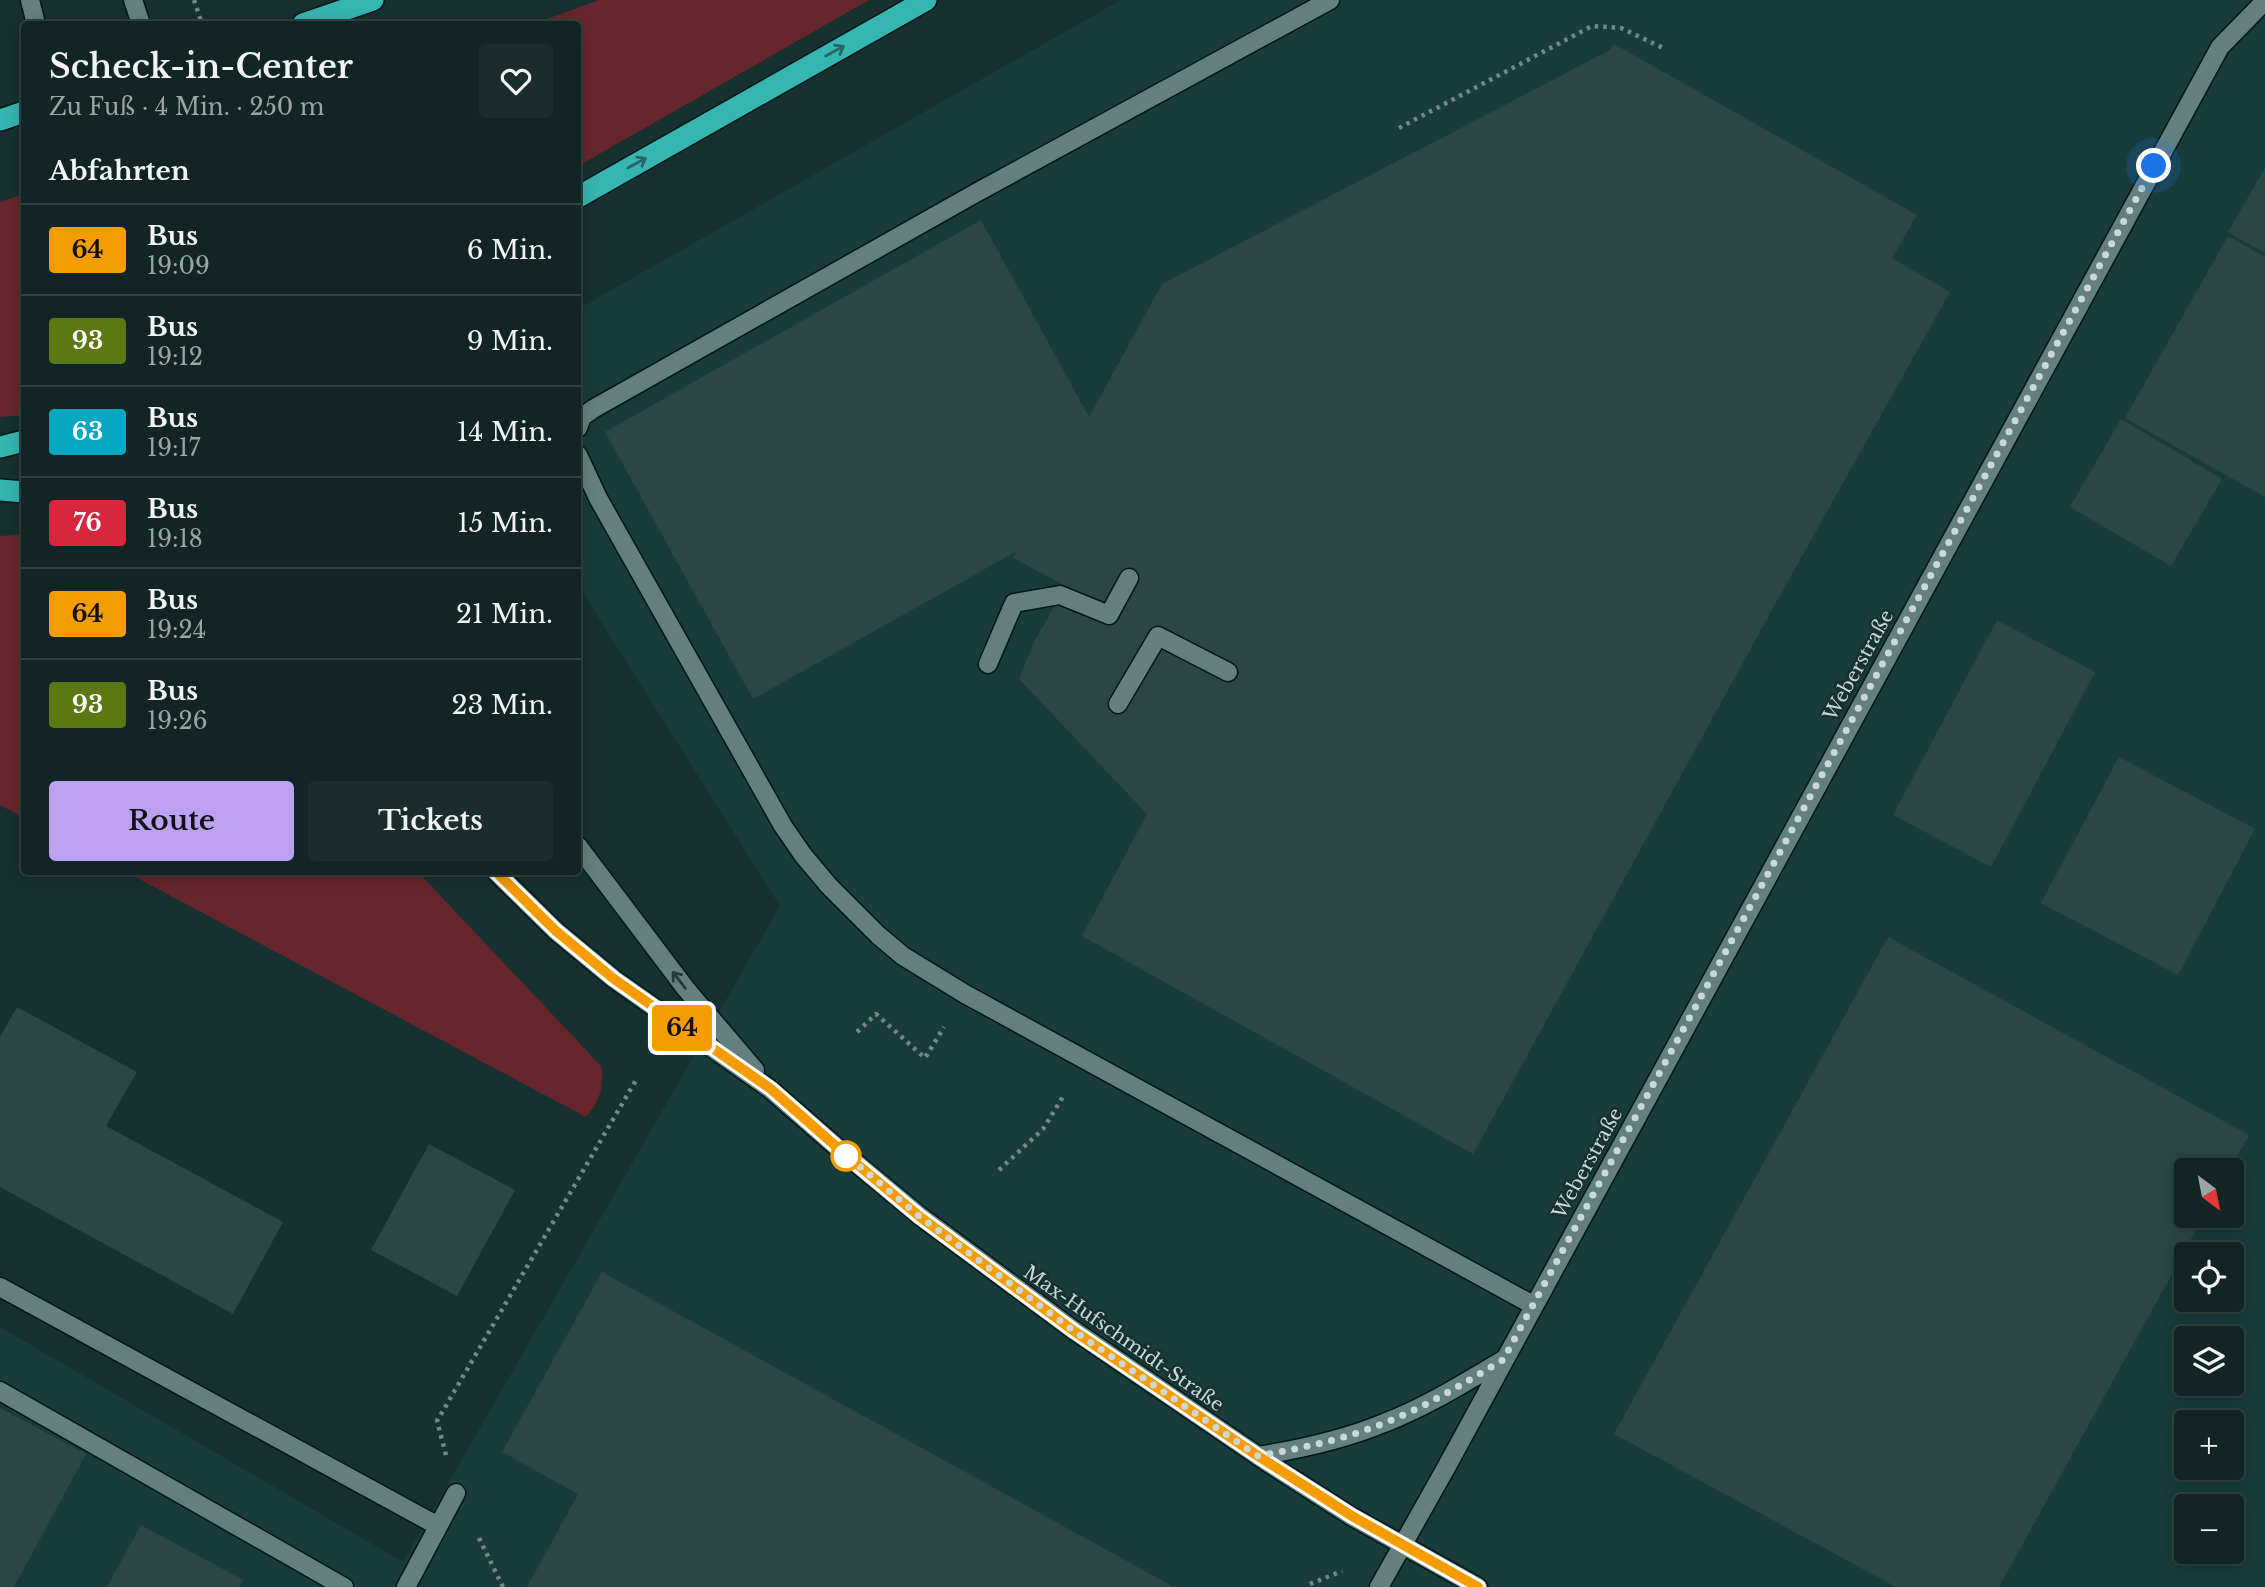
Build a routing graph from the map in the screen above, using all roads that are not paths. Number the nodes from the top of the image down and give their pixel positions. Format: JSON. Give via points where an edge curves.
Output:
{"nodes":[{"id":1,"x":30,"y":0,"type":"edge"},
{"id":2,"x":133,"y":0,"type":"edge"},
{"id":3,"x":373,"y":0,"type":"edge"},
{"id":4,"x":926,"y":0,"type":"edge"},
{"id":5,"x":1330,"y":0,"type":"edge"},
{"id":6,"x":2256,"y":3,"type":"edge"},
{"id":7,"x":35,"y":21,"type":"edge"},
{"id":8,"x":140,"y":21,"type":"edge"},
{"id":9,"x":315,"y":21,"type":"edge"},
{"id":10,"x":21,"y":114,"type":"edge"},
{"id":11,"x":0,"y":120,"type":"edge"},
{"id":12,"x":581,"y":195,"type":"edge"},
{"id":13,"x":581,"y":420,"type":"edge"},
{"id":14,"x":21,"y":442,"type":"edge"},
{"id":15,"x":0,"y":447,"type":"edge"},
{"id":16,"x":581,"y":461,"type":"edge"},
{"id":17,"x":0,"y":490,"type":"edge"},
{"id":18,"x":21,"y":492,"type":"edge"},
{"id":19,"x":1129,"y":578,"type":"dead end"},
{"id":20,"x":988,"y":664,"type":"dead end"},
{"id":21,"x":1228,"y":672,"type":"dead end"},
{"id":22,"x":1118,"y":704,"type":"dead end"},
{"id":23,"x":581,"y":850,"type":"edge"},
{"id":24,"x":499,"y":875,"type":"edge"},
{"id":25,"x":771,"y":1089,"type":"junction"},
{"id":26,"x":0,"y":1287,"type":"edge"},
{"id":27,"x":1533,"y":1305,"type":"junction"},
{"id":28,"x":1503,"y":1360,"type":"junction"},
{"id":29,"x":0,"y":1391,"type":"edge"},
{"id":30,"x":1258,"y":1456,"type":"junction"},
{"id":31,"x":456,"y":1493,"type":"road end"},
{"id":32,"x":438,"y":1526,"type":"junction"},
{"id":33,"x":1402,"y":1546,"type":"junction"},
{"id":34,"x":344,"y":1587,"type":"edge"},
{"id":35,"x":407,"y":1587,"type":"edge"},
{"id":36,"x":1379,"y":1587,"type":"edge"},
{"id":37,"x":1478,"y":1587,"type":"edge"}],
"edges":[{"from":1,"to":7,"type":"street"},
{"from":2,"to":8,"type":"street"},
{"from":3,"to":9,"type":"highway"},
{"from":12,"to":4,"type":"highway","one_way":true},
{"from":5,"to":13,"type":"street","via":[[974,194]]},
{"from":6,"to":27,"type":"street","name":"Weberstraße","via":[[2220,47]]},
{"from":10,"to":11,"type":"highway"},
{"from":14,"to":15,"type":"highway"},
{"from":16,"to":27,"type":"street","via":[[772,807],[803,855],[878,935],[965,994]]},
{"from":17,"to":18,"type":"highway"},
{"from":19,"to":20,"type":"street","via":[[1109,615],[1060,596],[1014,603]]},
{"from":21,"to":22,"type":"street","via":[[1158,636]]},
{"from":25,"to":23,"type":"street","name":"Max-Hufschmidt-Straße","one_way":true,"via":[[686,989]]},
{"from":24,"to":25,"type":"street","name":"Max-Hufschmidt-Straße","via":[[614,979]]},
{"from":25,"to":30,"type":"street","name":"Max-Hufschmidt-Straße","via":[[937,1229],[1074,1331]]},
{"from":26,"to":32,"type":"street"},
{"from":27,"to":28,"type":"street","name":"Weberstraße"},
{"from":28,"to":30,"type":"street","via":[[1385,1423],[1315,1446]]},
{"from":28,"to":33,"type":"street","name":"Weberstraße"},
{"from":29,"to":34,"type":"street"},
{"from":30,"to":33,"type":"street","name":"Max-Hufschmidt-Straße"},
{"from":31,"to":32,"type":"street"},
{"from":32,"to":35,"type":"street"},
{"from":33,"to":36,"type":"street","name":"Weberstraße"},
{"from":33,"to":37,"type":"street","name":"Max-Hufschmidt-Straße"}]}
